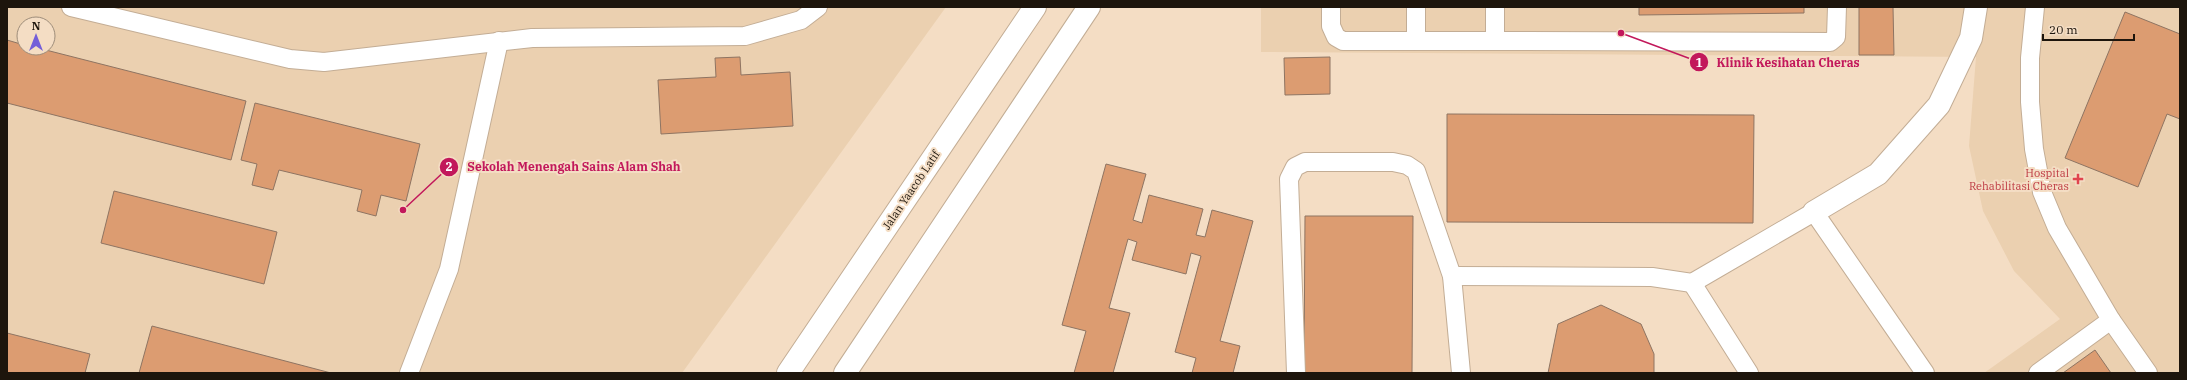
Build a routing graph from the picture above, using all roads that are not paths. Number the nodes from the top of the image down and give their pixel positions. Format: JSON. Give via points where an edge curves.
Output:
{"nodes":[{"id":1,"x":71,"y":7,"type":"edge"},
{"id":2,"x":818,"y":7,"type":"edge"},
{"id":3,"x":1035,"y":7,"type":"edge"},
{"id":4,"x":1089,"y":7,"type":"edge"},
{"id":5,"x":1331,"y":7,"type":"edge"},
{"id":6,"x":1416,"y":7,"type":"edge"},
{"id":7,"x":1495,"y":7,"type":"edge"},
{"id":8,"x":1837,"y":7,"type":"edge"},
{"id":9,"x":1976,"y":7,"type":"edge"},
{"id":10,"x":2035,"y":7,"type":"edge"},
{"id":11,"x":499,"y":41,"type":"junction"},
{"id":12,"x":1416,"y":41,"type":"junction"},
{"id":13,"x":1495,"y":41,"type":"junction"},
{"id":14,"x":1814,"y":212,"type":"junction"},
{"id":15,"x":1452,"y":276,"type":"junction"},
{"id":16,"x":1692,"y":283,"type":"junction"},
{"id":17,"x":2111,"y":320,"type":"junction"},
{"id":18,"x":409,"y":373,"type":"edge"},
{"id":19,"x":788,"y":373,"type":"edge"},
{"id":20,"x":844,"y":373,"type":"edge"},
{"id":21,"x":1296,"y":373,"type":"edge"},
{"id":22,"x":1461,"y":373,"type":"edge"},
{"id":23,"x":1749,"y":373,"type":"edge"},
{"id":24,"x":1925,"y":373,"type":"edge"},
{"id":25,"x":2038,"y":373,"type":"edge"},
{"id":26,"x":2148,"y":373,"type":"edge"}],
"edges":[{"from":1,"to":11,"type":"lane","via":[[290,59],[324,62]]},
{"from":2,"to":11,"type":"lane","via":[[801,20],[745,36],[532,38]]},
{"from":3,"to":19,"type":"main road","name":"Jalan Yaacob Latif"},
{"from":4,"to":20,"type":"main road"},
{"from":5,"to":12,"type":"lane","via":[[1331,26],[1336,37],[1343,41]]},
{"from":6,"to":12,"type":"lane"},
{"from":7,"to":13,"type":"lane"},
{"from":8,"to":13,"type":"lane","via":[[1836,37],[1830,42]]},
{"from":9,"to":14,"type":"main road","via":[[1971,38],[1939,105],[1878,174]]},
{"from":10,"to":17,"type":"lane","via":[[2030,58],[2030,102],[2034,149],[2042,192],[2057,228]]},
{"from":11,"to":18,"type":"lane","via":[[449,269]]},
{"from":12,"to":13,"type":"lane"},
{"from":14,"to":16,"type":"lane"},
{"from":14,"to":24,"type":"lane"},
{"from":15,"to":16,"type":"lane","via":[[1652,277]]},
{"from":15,"to":21,"type":"lane","via":[[1416,171],[1407,165],[1393,162],[1305,162],[1295,167],[1289,179]]},
{"from":15,"to":22,"type":"lane"},
{"from":16,"to":23,"type":"lane"},
{"from":17,"to":25,"type":"lane"},
{"from":17,"to":26,"type":"lane"}]}
